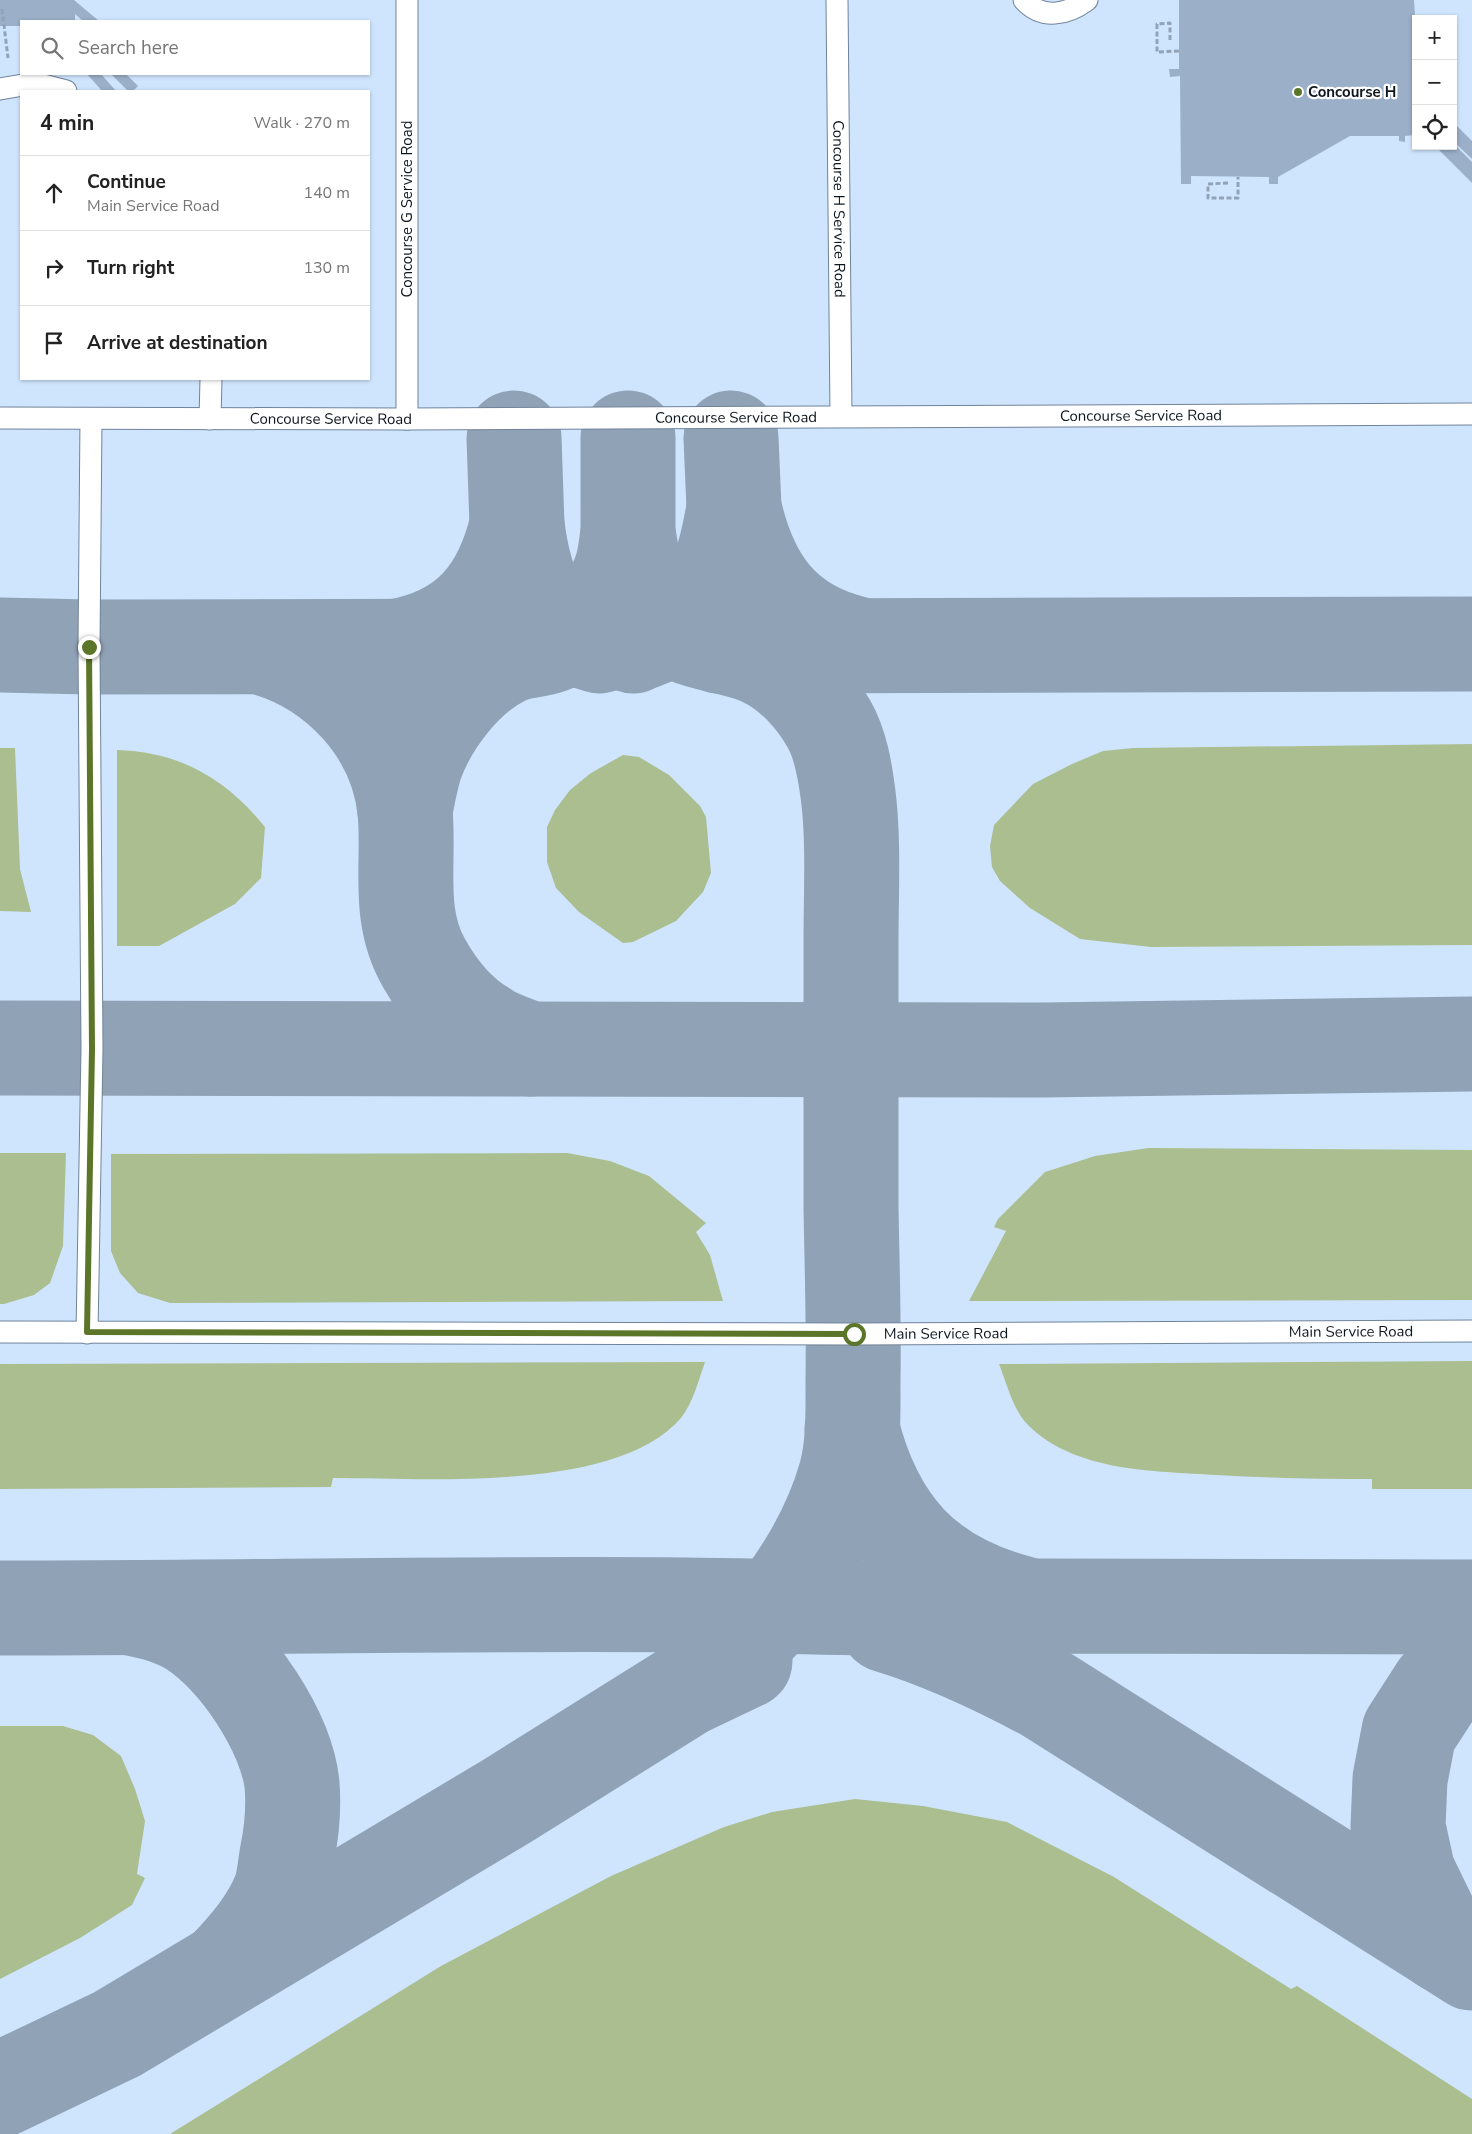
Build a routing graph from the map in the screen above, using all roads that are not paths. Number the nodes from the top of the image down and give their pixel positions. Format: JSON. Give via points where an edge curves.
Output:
{"nodes":[{"id":1,"x":407,"y":0,"type":"edge"},
{"id":2,"x":837,"y":0,"type":"edge"},
{"id":3,"x":1024,"y":0,"type":"edge"},
{"id":4,"x":1087,"y":0,"type":"edge"},
{"id":5,"x":6,"y":87,"type":"edge"},
{"id":6,"x":62,"y":90,"type":"edge"},
{"id":7,"x":211,"y":380,"type":"edge"},
{"id":8,"x":1472,"y":414,"type":"edge"},
{"id":9,"x":840,"y":416,"type":"junction"},
{"id":10,"x":0,"y":418,"type":"edge"},
{"id":11,"x":91,"y":419,"type":"junction"},
{"id":12,"x":210,"y":419,"type":"junction"},
{"id":13,"x":407,"y":419,"type":"junction"},
{"id":14,"x":1472,"y":1331,"type":"edge"},
{"id":15,"x":0,"y":1332,"type":"edge"},
{"id":16,"x":87,"y":1332,"type":"junction"}],
"edges":[{"from":1,"to":13,"type":"lane","name":"Concourse G Service Road"},
{"from":2,"to":9,"type":"lane","name":"Concourse H Service Road"},
{"from":3,"to":4,"type":"lane","via":[[1033,10],[1053,14],[1076,9]]},
{"from":5,"to":6,"type":"lane","via":[[35,83]]},
{"from":7,"to":12,"type":"lane"},
{"from":8,"to":9,"type":"lane","name":"Concourse Service Road"},
{"from":9,"to":13,"type":"lane","name":"Concourse Service Road"},
{"from":10,"to":11,"type":"lane","name":"Concourse Service Road"},
{"from":11,"to":12,"type":"lane","name":"Concourse Service Road"},
{"from":11,"to":16,"type":"lane","via":[[92,1049]]},
{"from":12,"to":13,"type":"lane","name":"Concourse Service Road"},
{"from":14,"to":16,"type":"lane","name":"Main Service Road","via":[[854,1334]]},
{"from":15,"to":16,"type":"lane","name":"Main Service Road"}]}
